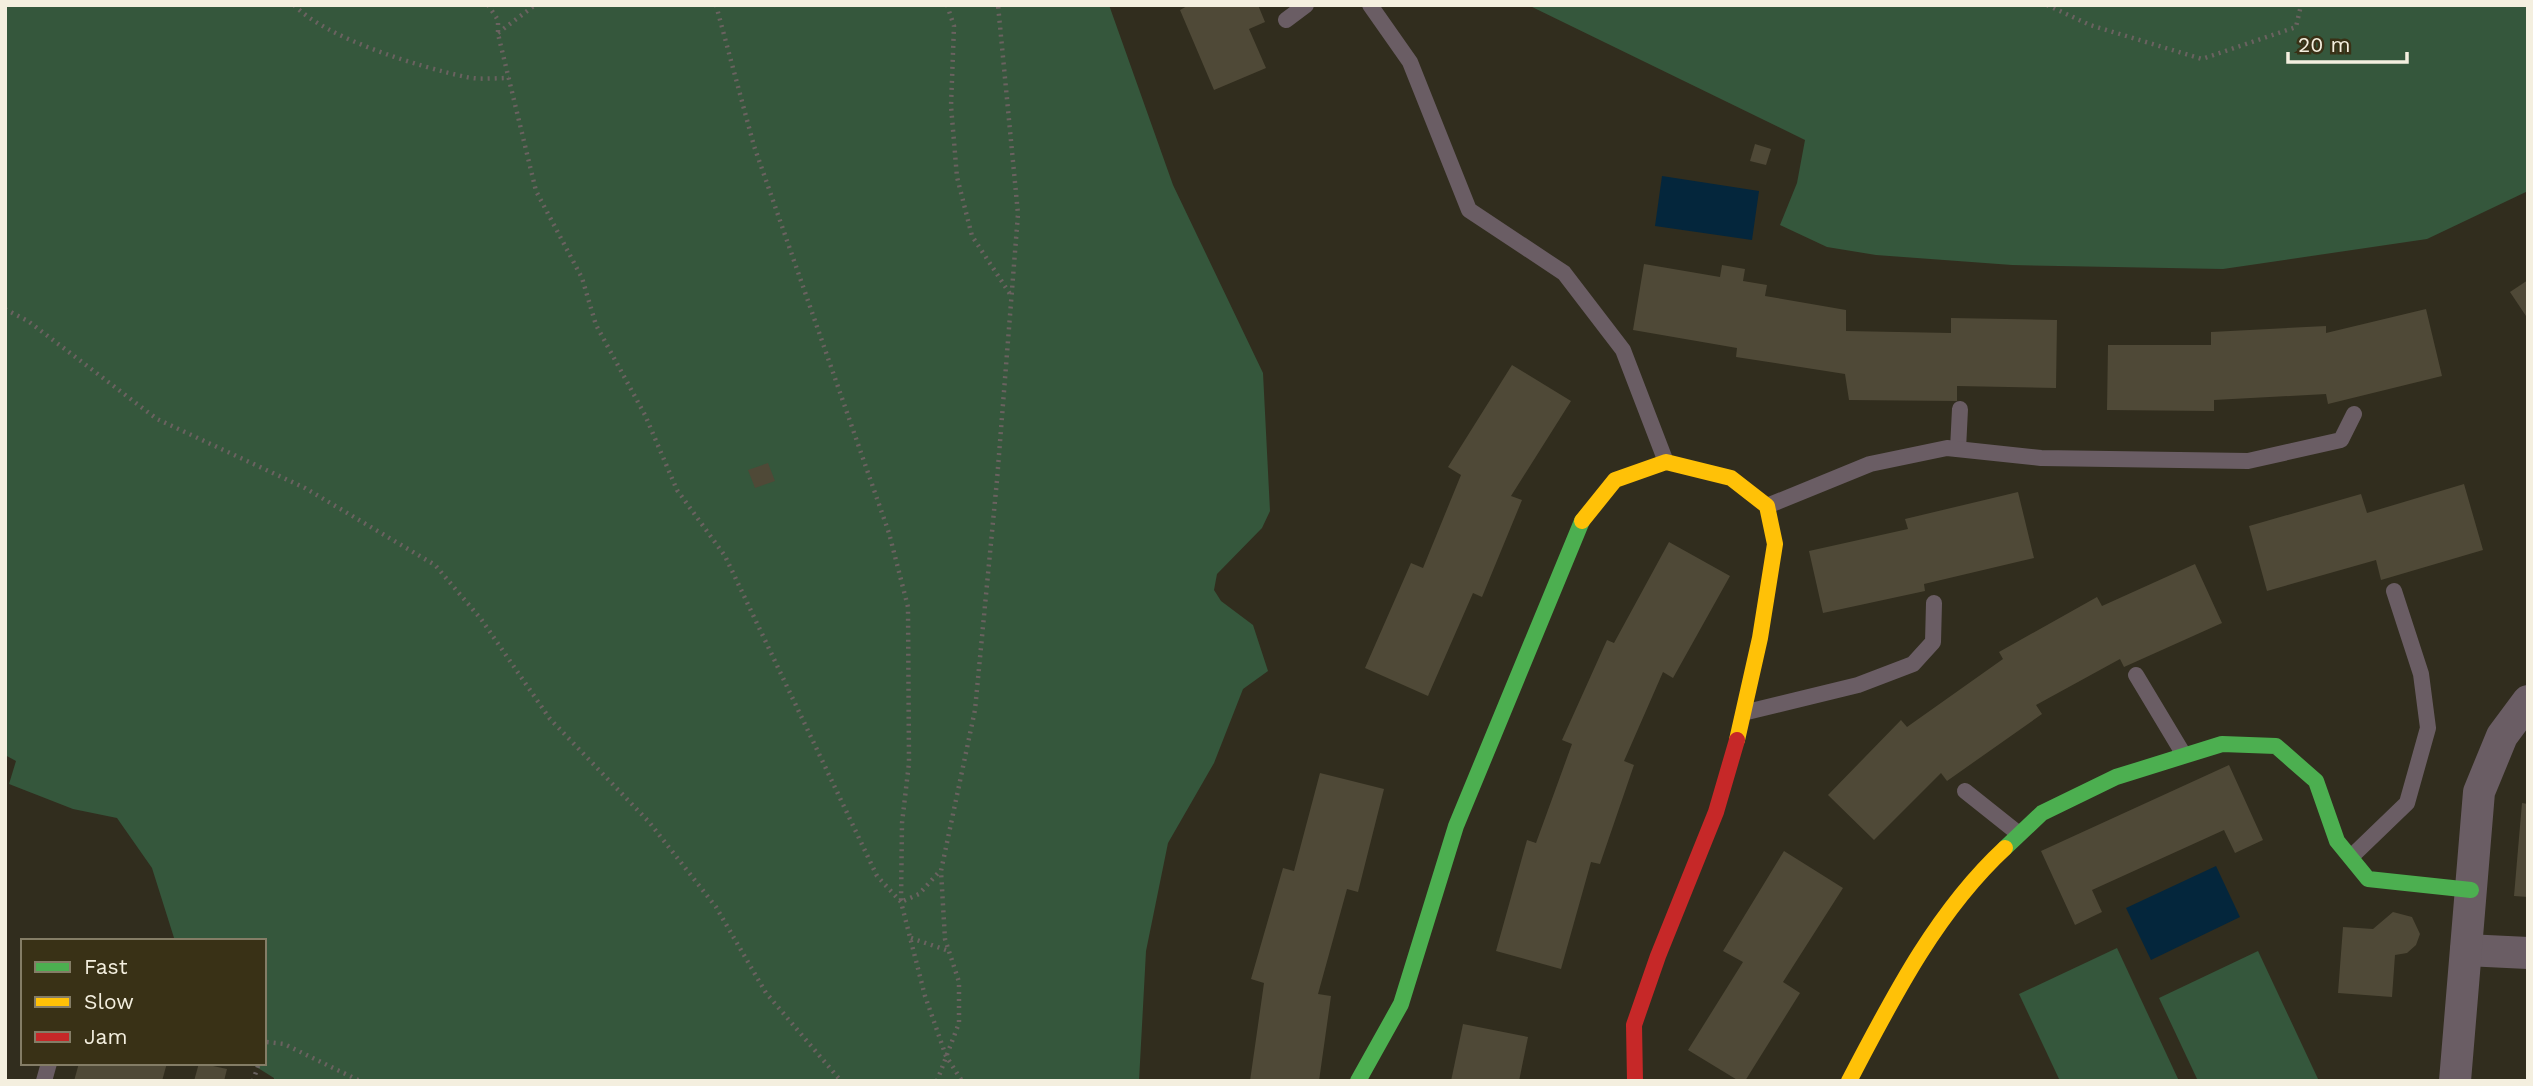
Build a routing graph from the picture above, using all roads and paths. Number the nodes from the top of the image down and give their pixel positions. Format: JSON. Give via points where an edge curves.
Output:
{"nodes":[{"id":1,"x":294,"y":5,"type":"edge"},
{"id":2,"x":488,"y":5,"type":"edge"},
{"id":3,"x":535,"y":5,"type":"edge"},
{"id":4,"x":716,"y":5,"type":"edge"},
{"id":5,"x":947,"y":5,"type":"edge"},
{"id":6,"x":998,"y":5,"type":"edge"},
{"id":7,"x":1306,"y":5,"type":"edge"},
{"id":8,"x":1370,"y":5,"type":"edge"},
{"id":9,"x":2047,"y":5,"type":"edge"},
{"id":10,"x":2301,"y":5,"type":"edge"},
{"id":11,"x":1286,"y":20,"type":"dead end"},
{"id":12,"x":498,"y":34,"type":"junction"},
{"id":13,"x":509,"y":78,"type":"junction"},
{"id":14,"x":1012,"y":297,"type":"junction"},
{"id":15,"x":5,"y":309,"type":"edge"},
{"id":16,"x":1960,"y":409,"type":"dead end"},
{"id":17,"x":2354,"y":414,"type":"dead end"},
{"id":18,"x":1958,"y":449,"type":"junction"},
{"id":19,"x":1667,"y":462,"type":"junction"},
{"id":20,"x":1767,"y":506,"type":"junction"},
{"id":21,"x":2394,"y":591,"type":"dead end"},
{"id":22,"x":1934,"y":603,"type":"dead end"},
{"id":23,"x":2136,"y":675,"type":"dead end"},
{"id":24,"x":2528,"y":701,"type":"edge"},
{"id":25,"x":1745,"y":712,"type":"junction"},
{"id":26,"x":2185,"y":755,"type":"junction"},
{"id":27,"x":1965,"y":790,"type":"dead end"},
{"id":28,"x":2019,"y":834,"type":"junction"},
{"id":29,"x":2351,"y":857,"type":"junction"},
{"id":30,"x":941,"y":870,"type":"junction"},
{"id":31,"x":2471,"y":890,"type":"junction"},
{"id":32,"x":901,"y":902,"type":"junction"},
{"id":33,"x":910,"y":938,"type":"junction"},
{"id":34,"x":2466,"y":950,"type":"junction"},
{"id":35,"x":949,"y":951,"type":"junction"},
{"id":36,"x":2528,"y":953,"type":"edge"},
{"id":37,"x":266,"y":1042,"type":"edge"},
{"id":38,"x":946,"y":1056,"type":"junction"},
{"id":39,"x":360,"y":1081,"type":"edge"},
{"id":40,"x":841,"y":1081,"type":"edge"},
{"id":41,"x":937,"y":1081,"type":"edge"},
{"id":42,"x":962,"y":1081,"type":"edge"},
{"id":43,"x":1358,"y":1081,"type":"edge"},
{"id":44,"x":1635,"y":1081,"type":"edge"},
{"id":45,"x":1849,"y":1081,"type":"edge"},
{"id":46,"x":2455,"y":1081,"type":"edge"}],
"edges":[{"from":1,"to":13,"type":"path","via":[[385,56],[468,78]]},
{"from":2,"to":12,"type":"path","via":[[498,20]]},
{"from":3,"to":12,"type":"path"},
{"from":4,"to":32,"type":"path","via":[[754,146],[889,533],[908,607],[909,763],[902,823]]},
{"from":5,"to":14,"type":"path","via":[[954,26],[951,106],[957,177],[972,236]]},
{"from":6,"to":14,"type":"path","via":[[1018,214]]},
{"from":7,"to":11,"type":"lane"},
{"from":8,"to":19,"type":"lane","via":[[1410,62],[1469,210],[1564,273],[1623,350]]},
{"from":9,"to":10,"type":"path","via":[[2090,24],[2202,59],[2296,27]]},
{"from":12,"to":13,"type":"path"},
{"from":13,"to":32,"type":"path","via":[[536,191],[582,278],[596,325],[645,415],[677,489],[725,556],[877,876]]},
{"from":14,"to":30,"type":"path","via":[[975,710]]},
{"from":15,"to":40,"type":"path","via":[[29,321],[157,419],[305,488],[435,565],[481,618],[550,719],[657,833],[716,907],[766,993]]},
{"from":16,"to":18,"type":"lane"},
{"from":17,"to":18,"type":"lane","via":[[2342,440],[2248,461],[2041,458]]},
{"from":18,"to":20,"type":"lane","via":[[1870,464]]},
{"from":19,"to":20,"type":"street","via":[[1731,478]]},
{"from":19,"to":43,"type":"street","via":[[1615,480],[1582,521],[1456,825],[1401,1004]]},
{"from":20,"to":25,"type":"street","via":[[1775,544]]},
{"from":21,"to":29,"type":"lane","via":[[2421,674],[2428,728],[2406,803]]},
{"from":22,"to":25,"type":"lane","via":[[1933,642],[1913,664],[1858,685]]},
{"from":23,"to":26,"type":"lane"},
{"from":24,"to":31,"type":"street","via":[[2502,736],[2479,792]]},
{"from":25,"to":44,"type":"street","via":[[1716,812],[1634,1025]]},
{"from":26,"to":28,"type":"street","via":[[2116,777],[2042,813]]},
{"from":26,"to":29,"type":"street","via":[[2222,744],[2276,746],[2316,781],[2337,841]]},
{"from":27,"to":28,"type":"lane"},
{"from":28,"to":45,"type":"street","via":[[1946,915],[1897,990]]},
{"from":29,"to":31,"type":"street","via":[[2368,879]]},
{"from":30,"to":32,"type":"path","via":[[919,894]]},
{"from":30,"to":35,"type":"path","via":[[944,939]]},
{"from":31,"to":34,"type":"street"},
{"from":32,"to":33,"type":"path"},
{"from":33,"to":35,"type":"path"},
{"from":33,"to":38,"type":"path"},
{"from":34,"to":36,"type":"street"},
{"from":34,"to":46,"type":"street"},
{"from":35,"to":38,"type":"path","via":[[959,982],[959,1023]]},
{"from":37,"to":39,"type":"path","via":[[284,1044]]},
{"from":38,"to":41,"type":"path"},
{"from":38,"to":42,"type":"path"}]}
